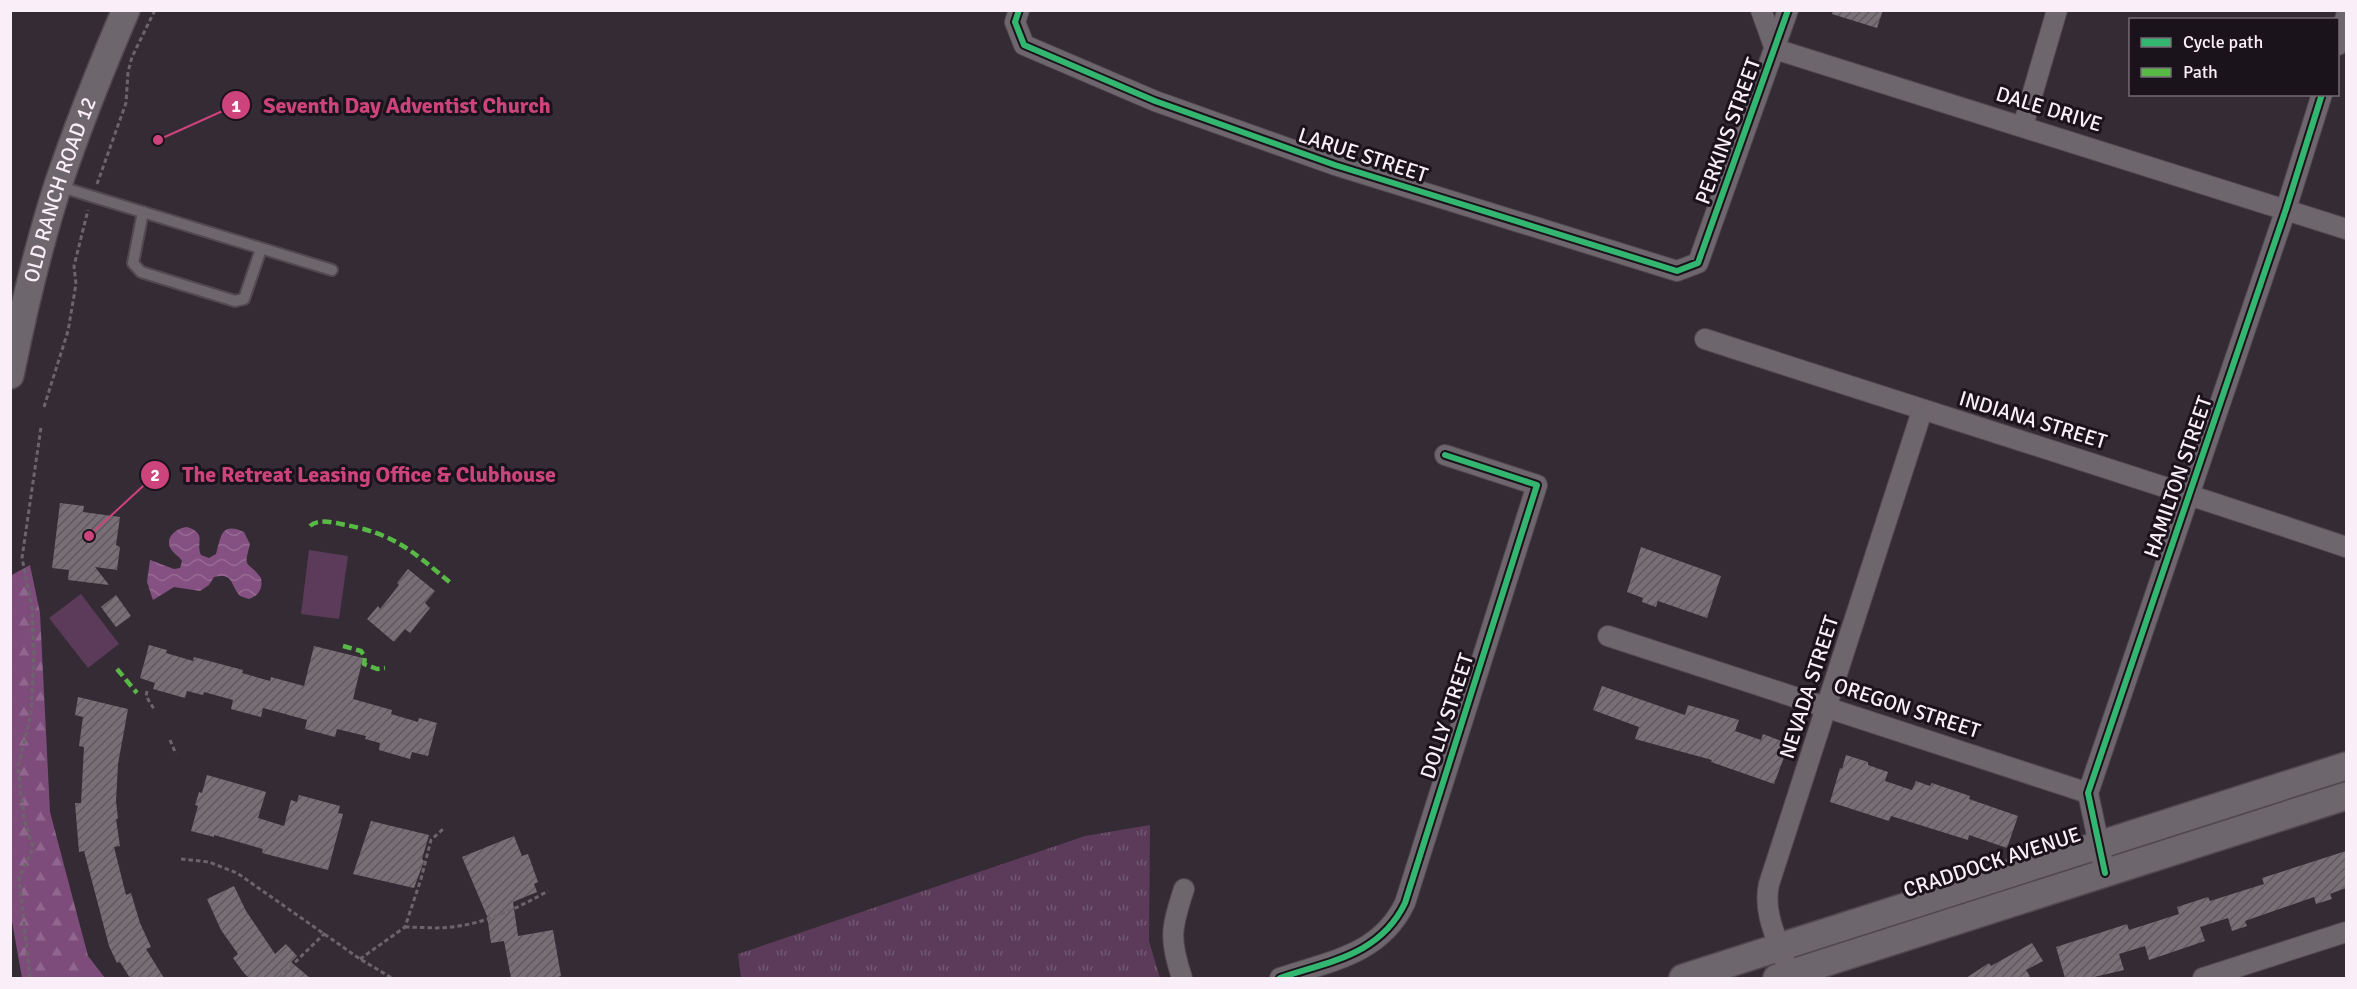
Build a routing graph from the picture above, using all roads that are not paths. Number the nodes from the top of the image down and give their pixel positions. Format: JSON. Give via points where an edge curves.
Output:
{"nodes":[{"id":1,"x":126,"y":10,"type":"edge"},
{"id":2,"x":1018,"y":10,"type":"edge"},
{"id":3,"x":1761,"y":10,"type":"edge"},
{"id":4,"x":1788,"y":10,"type":"edge"},
{"id":5,"x":2057,"y":10,"type":"edge"},
{"id":6,"x":2346,"y":16,"type":"edge"},
{"id":7,"x":2339,"y":39,"type":"edge"},
{"id":8,"x":1775,"y":49,"type":"junction"},
{"id":9,"x":2321,"y":96,"type":"edge"},
{"id":10,"x":2023,"y":126,"type":"junction"},
{"id":11,"x":58,"y":186,"type":"junction"},
{"id":12,"x":2286,"y":209,"type":"junction"},
{"id":13,"x":143,"y":212,"type":"junction"},
{"id":14,"x":2346,"y":229,"type":"edge"},
{"id":15,"x":261,"y":249,"type":"junction"},
{"id":16,"x":1698,"y":263,"type":"joint"},
{"id":17,"x":332,"y":270,"type":"dead end"},
{"id":18,"x":1705,"y":339,"type":"dead end"},
{"id":19,"x":10,"y":375,"type":"edge"},
{"id":20,"x":1922,"y":411,"type":"junction"},
{"id":21,"x":1445,"y":455,"type":"dead end"},
{"id":22,"x":2190,"y":494,"type":"junction"},
{"id":23,"x":2346,"y":547,"type":"edge"},
{"id":24,"x":1608,"y":636,"type":"dead end"},
{"id":25,"x":1828,"y":708,"type":"junction"},
{"id":26,"x":2346,"y":766,"type":"edge"},
{"id":27,"x":2088,"y":793,"type":"junction"},
{"id":28,"x":2346,"y":796,"type":"edge"},
{"id":29,"x":2098,"y":845,"type":"junction"},
{"id":30,"x":2105,"y":873,"type":"junction"},
{"id":31,"x":1184,"y":889,"type":"dead end"},
{"id":32,"x":2346,"y":932,"type":"edge"},
{"id":33,"x":1780,"y":948,"type":"junction"},
{"id":34,"x":1786,"y":977,"type":"edge"},
{"id":35,"x":1182,"y":978,"type":"edge"},
{"id":36,"x":1280,"y":978,"type":"edge"},
{"id":37,"x":1683,"y":978,"type":"edge"},
{"id":38,"x":2203,"y":978,"type":"edge"}],
"edges":[{"from":1,"to":11,"type":"street","name":"OLD RANCH ROAD 12"},
{"from":2,"to":16,"type":"street","name":"LARUE STREET","via":[[1015,22],[1024,45],[1155,101],[1335,165],[1677,271]]},
{"from":3,"to":8,"type":"street"},
{"from":4,"to":8,"type":"street","name":"PERKINS STREET"},
{"from":5,"to":10,"type":"street"},
{"from":6,"to":7,"type":"street"},
{"from":8,"to":10,"type":"street","name":"DALE DRIVE"},
{"from":8,"to":16,"type":"street","name":"PERKINS STREET"},
{"from":9,"to":12,"type":"street","name":"HAMILTON STREET"},
{"from":10,"to":12,"type":"street","name":"DALE DRIVE"},
{"from":11,"to":13,"type":"lane"},
{"from":11,"to":19,"type":"street","name":"OLD RANCH ROAD 12"},
{"from":12,"to":14,"type":"street","name":"DALE DRIVE"},
{"from":12,"to":22,"type":"street","name":"HAMILTON STREET"},
{"from":13,"to":15,"type":"lane"},
{"from":13,"to":15,"type":"lane","via":[[133,264],[141,272],[234,301],[244,299]]},
{"from":15,"to":17,"type":"lane"},
{"from":18,"to":20,"type":"street","name":"INDIANA STREET"},
{"from":20,"to":22,"type":"street","name":"INDIANA STREET"},
{"from":20,"to":25,"type":"street","name":"NEVADA STREET"},
{"from":21,"to":36,"type":"street","name":"DOLLY STREET","via":[[1537,485],[1409,891],[1392,926],[1373,943],[1354,954]]},
{"from":22,"to":23,"type":"street","name":"INDIANA STREET"},
{"from":22,"to":27,"type":"street","name":"HAMILTON STREET"},
{"from":24,"to":25,"type":"street","name":"OREGON STREET"},
{"from":25,"to":27,"type":"street","name":"OREGON STREET"},
{"from":25,"to":33,"type":"street","name":"NEVADA STREET","via":[[1766,897]]},
{"from":26,"to":29,"type":"street","name":"CRADDOCK AVENUE"},
{"from":27,"to":29,"type":"street","name":"HAMILTON STREET"},
{"from":28,"to":30,"type":"street"},
{"from":29,"to":30,"type":"street","name":"HAMILTON STREET"},
{"from":29,"to":33,"type":"street","name":"CRADDOCK AVENUE"},
{"from":30,"to":34,"type":"street"},
{"from":31,"to":35,"type":"street","via":[[1172,941]]},
{"from":32,"to":38,"type":"street"},
{"from":33,"to":34,"type":"street","name":"NEVADA STREET"},
{"from":33,"to":37,"type":"street","name":"CRADDOCK AVENUE"}]}
